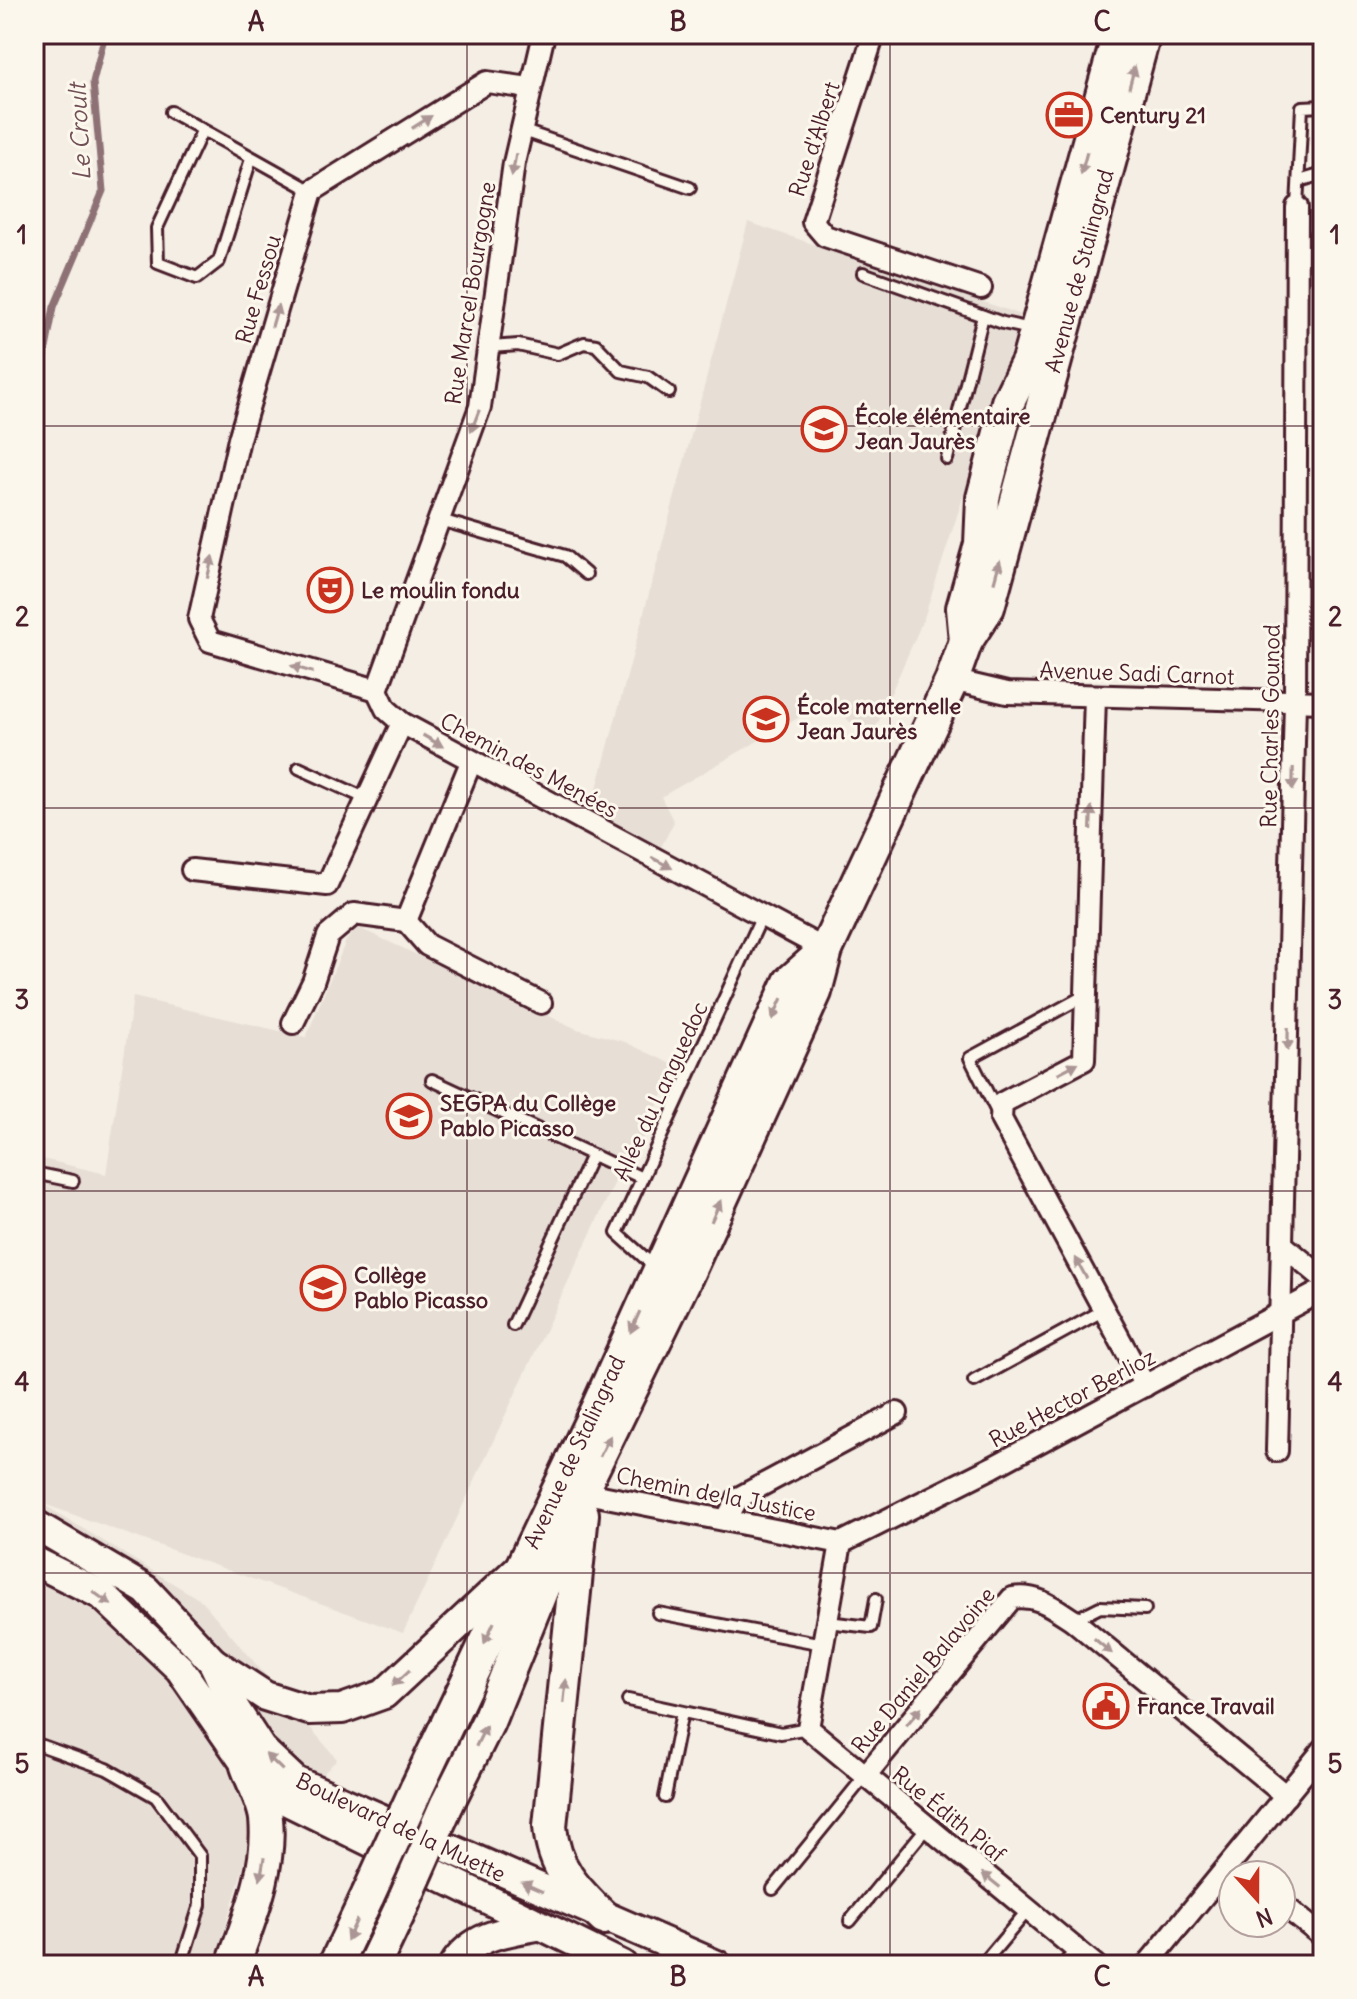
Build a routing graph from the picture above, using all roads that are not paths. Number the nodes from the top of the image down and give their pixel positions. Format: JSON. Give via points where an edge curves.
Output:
{"nodes":[{"id":1,"x":544,"y":34,"type":"edge"},
{"id":2,"x":874,"y":34,"type":"edge"},
{"id":3,"x":1119,"y":34,"type":"edge"},
{"id":4,"x":1144,"y":34,"type":"edge"},
{"id":5,"x":529,"y":88,"type":"junction"},
{"id":6,"x":1323,"y":106,"type":"edge"},
{"id":7,"x":171,"y":112,"type":"dead end"},
{"id":8,"x":521,"y":130,"type":"junction"},
{"id":9,"x":202,"y":131,"type":"junction"},
{"id":10,"x":251,"y":159,"type":"junction"},
{"id":11,"x":1323,"y":174,"type":"edge"},
{"id":12,"x":1299,"y":181,"type":"junction"},
{"id":13,"x":690,"y":188,"type":"dead end"},
{"id":14,"x":312,"y":191,"type":"junction"},
{"id":15,"x":1297,"y":207,"type":"joint"},
{"id":16,"x":863,"y":273,"type":"dead end"},
{"id":17,"x":981,"y":288,"type":"dead end"},
{"id":18,"x":983,"y":316,"type":"junction"},
{"id":19,"x":1037,"y":330,"type":"junction"},
{"id":20,"x":491,"y":347,"type":"junction"},
{"id":21,"x":669,"y":392,"type":"dead end"},
{"id":22,"x":947,"y":459,"type":"dead end"},
{"id":23,"x":437,"y":519,"type":"junction"},
{"id":24,"x":586,"y":574,"type":"dead end"},
{"id":25,"x":966,"y":641,"type":"junction"},
{"id":26,"x":952,"y":680,"type":"junction"},
{"id":27,"x":377,"y":690,"type":"junction"},
{"id":28,"x":1095,"y":696,"type":"junction"},
{"id":29,"x":1295,"y":701,"type":"junction"},
{"id":30,"x":1323,"y":702,"type":"edge"},
{"id":31,"x":402,"y":723,"type":"junction"},
{"id":32,"x":471,"y":762,"type":"junction"},
{"id":33,"x":299,"y":768,"type":"dead end"},
{"id":34,"x":367,"y":799,"type":"junction"},
{"id":35,"x":192,"y":870,"type":"dead end"},
{"id":36,"x":762,"y":916,"type":"junction"},
{"id":37,"x":406,"y":921,"type":"junction"},
{"id":38,"x":826,"y":950,"type":"junction"},
{"id":39,"x":1086,"y":995,"type":"junction"},
{"id":40,"x":541,"y":1003,"type":"dead end"},
{"id":41,"x":293,"y":1023,"type":"dead end"},
{"id":42,"x":432,"y":1080,"type":"dead end"},
{"id":43,"x":1001,"y":1119,"type":"junction"},
{"id":44,"x":592,"y":1155,"type":"junction"},
{"id":45,"x":34,"y":1173,"type":"edge"},
{"id":46,"x":642,"y":1178,"type":"junction"},
{"id":47,"x":73,"y":1181,"type":"dead end"},
{"id":48,"x":1284,"y":1246,"type":"junction"},
{"id":49,"x":657,"y":1270,"type":"junction"},
{"id":50,"x":1323,"y":1278,"type":"edge"},
{"id":51,"x":1323,"y":1290,"type":"edge"},
{"id":52,"x":1104,"y":1310,"type":"junction"},
{"id":53,"x":1279,"y":1313,"type":"junction"},
{"id":54,"x":513,"y":1325,"type":"dead end"},
{"id":55,"x":974,"y":1381,"type":"dead end"},
{"id":56,"x":1145,"y":1386,"type":"junction"},
{"id":57,"x":897,"y":1413,"type":"dead end"},
{"id":58,"x":1277,"y":1451,"type":"dead end"},
{"id":59,"x":581,"y":1492,"type":"junction"},
{"id":60,"x":726,"y":1520,"type":"junction"},
{"id":61,"x":34,"y":1524,"type":"edge"},
{"id":62,"x":841,"y":1543,"type":"junction"},
{"id":63,"x":34,"y":1561,"type":"edge"},
{"id":64,"x":520,"y":1568,"type":"junction"},
{"id":65,"x":876,"y":1599,"type":"dead end"},
{"id":66,"x":1145,"y":1609,"type":"dead end"},
{"id":67,"x":658,"y":1613,"type":"dead end"},
{"id":68,"x":1073,"y":1620,"type":"junction"},
{"id":69,"x":827,"y":1622,"type":"junction"},
{"id":70,"x":823,"y":1644,"type":"junction"},
{"id":71,"x":213,"y":1662,"type":"junction"},
{"id":72,"x":628,"y":1700,"type":"dead end"},
{"id":73,"x":682,"y":1712,"type":"junction"},
{"id":74,"x":808,"y":1728,"type":"junction"},
{"id":75,"x":34,"y":1743,"type":"edge"},
{"id":76,"x":1323,"y":1750,"type":"edge"},
{"id":77,"x":247,"y":1766,"type":"junction"},
{"id":78,"x":865,"y":1776,"type":"junction"},
{"id":79,"x":1286,"y":1796,"type":"junction"},
{"id":80,"x":665,"y":1797,"type":"dead end"},
{"id":81,"x":927,"y":1827,"type":"junction"},
{"id":82,"x":1245,"y":1859,"type":"edge"},
{"id":83,"x":773,"y":1889,"type":"dead end"},
{"id":84,"x":1217,"y":1892,"type":"edge"},
{"id":85,"x":1028,"y":1910,"type":"junction"},
{"id":86,"x":1297,"y":1916,"type":"edge"},
{"id":87,"x":604,"y":1918,"type":"junction"},
{"id":88,"x":850,"y":1921,"type":"dead end"},
{"id":89,"x":537,"y":1926,"type":"junction"},
{"id":90,"x":1323,"y":1937,"type":"edge"},
{"id":91,"x":1070,"y":1957,"type":"edge"},
{"id":92,"x":181,"y":1965,"type":"edge"},
{"id":93,"x":233,"y":1965,"type":"edge"},
{"id":94,"x":335,"y":1965,"type":"edge"},
{"id":95,"x":374,"y":1965,"type":"edge"},
{"id":96,"x":454,"y":1965,"type":"edge"},
{"id":97,"x":622,"y":1965,"type":"edge"},
{"id":98,"x":717,"y":1965,"type":"edge"},
{"id":99,"x":982,"y":1965,"type":"edge"},
{"id":100,"x":1095,"y":1965,"type":"edge"},
{"id":101,"x":1147,"y":1965,"type":"edge"}],
"edges":[{"from":1,"to":5,"type":"street","name":"Rue Marcel Bourgogne"},
{"from":2,"to":17,"type":"street","name":"Rue d'Albert","via":[[813,222],[825,236]]},
{"from":3,"to":19,"type":"main road","name":"Avenue de Stalingrad","one_way":true},
{"from":25,"to":4,"type":"main road","name":"Avenue de Stalingrad","one_way":true,"via":[[988,607]]},
{"from":5,"to":8,"type":"street","name":"Rue Marcel Bourgogne"},
{"from":14,"to":5,"type":"street","one_way":true,"via":[[487,82]]},
{"from":6,"to":12,"type":"lane","via":[[1302,107]]},
{"from":7,"to":9,"type":"lane"},
{"from":8,"to":13,"type":"lane"},
{"from":8,"to":20,"type":"street","name":"Rue Marcel Bourgogne","one_way":true},
{"from":9,"to":10,"type":"lane"},
{"from":9,"to":10,"type":"lane","via":[[157,228],[158,263],[197,278],[219,261]]},
{"from":10,"to":14,"type":"lane"},
{"from":11,"to":12,"type":"lane"},
{"from":12,"to":15,"type":"lane"},
{"from":27,"to":14,"type":"street","name":"Rue Fessou","one_way":true,"via":[[210,641],[199,619],[239,439]]},
{"from":15,"to":29,"type":"street","name":"Rue Charles Gounod"},
{"from":16,"to":18,"type":"lane"},
{"from":18,"to":19,"type":"lane"},
{"from":18,"to":22,"type":"lane"},
{"from":19,"to":25,"type":"main road","name":"Avenue de Stalingrad","via":[[1008,402],[983,498],[981,544],[963,608]]},
{"from":20,"to":21,"type":"lane","via":[[518,345],[558,354],[584,343],[596,345],[621,371],[648,377]]},
{"from":20,"to":23,"type":"street","name":"Rue Marcel Bourgogne","one_way":true,"via":[[480,407]]},
{"from":23,"to":24,"type":"lane","via":[[565,556]]},
{"from":23,"to":27,"type":"street","name":"Rue Marcel Bourgogne"},
{"from":25,"to":26,"type":"main road","name":"Avenue de Stalingrad"},
{"from":26,"to":28,"type":"street","name":"Avenue Sadi Carnot","via":[[999,693]]},
{"from":26,"to":38,"type":"main road","name":"Avenue de Stalingrad"},
{"from":27,"to":31,"type":"street","name":"Chemin des Menées","via":[[386,709]]},
{"from":28,"to":29,"type":"street","name":"Avenue Sadi Carnot"},
{"from":39,"to":28,"type":"street","one_way":true},
{"from":29,"to":30,"type":"street","name":"Avenue Sadi Carnot"},
{"from":29,"to":48,"type":"street","name":"Rue Charles Gounod","one_way":true},
{"from":31,"to":32,"type":"street","name":"Chemin des Menées","one_way":true},
{"from":31,"to":34,"type":"street"},
{"from":32,"to":36,"type":"street","name":"Chemin des Menées","one_way":true},
{"from":32,"to":37,"type":"street"},
{"from":33,"to":34,"type":"lane"},
{"from":34,"to":35,"type":"street","via":[[327,885]]},
{"from":36,"to":38,"type":"street","name":"Chemin des Menées"},
{"from":36,"to":46,"type":"lane","name":"Allée du Languedoc"},
{"from":37,"to":40,"type":"street","via":[[427,945]]},
{"from":37,"to":41,"type":"street","via":[[354,914],[328,936]]},
{"from":38,"to":49,"type":"main road","name":"Avenue de Stalingrad","one_way":true,"via":[[790,982]]},
{"from":59,"to":38,"type":"main road","name":"Avenue de Stalingrad","one_way":true,"via":[[815,992]]},
{"from":43,"to":39,"type":"street","one_way":true,"via":[[1002,1103],[1084,1060]]},
{"from":39,"to":43,"type":"lane","via":[[970,1058]]},
{"from":42,"to":44,"type":"lane"},
{"from":52,"to":43,"type":"street","one_way":true},
{"from":44,"to":46,"type":"lane"},
{"from":44,"to":54,"type":"lane"},
{"from":45,"to":47,"type":"lane"},
{"from":46,"to":49,"type":"lane","name":"Allée du Languedoc","via":[[617,1233]]},
{"from":48,"to":50,"type":"street"},
{"from":48,"to":53,"type":"street","name":"Rue Charles Gounod"},
{"from":49,"to":64,"type":"main road","name":"Avenue de Stalingrad","one_way":true},
{"from":51,"to":53,"type":"street","name":"Rue Hector Berlioz"},
{"from":52,"to":55,"type":"lane"},
{"from":52,"to":56,"type":"street"},
{"from":53,"to":56,"type":"street","name":"Rue Hector Berlioz"},
{"from":53,"to":58,"type":"street","name":"Rue Charles Gounod"},
{"from":56,"to":62,"type":"street","name":"Rue Hector Berlioz"},
{"from":57,"to":60,"type":"street","via":[[738,1498]]},
{"from":59,"to":60,"type":"street","name":"Chemin de la Justice"},
{"from":87,"to":59,"type":"main road","one_way":true,"via":[[569,1883],[552,1851],[550,1826],[582,1532]]},
{"from":95,"to":59,"type":"main road","name":"Avenue de Stalingrad","one_way":true,"bridge":true,"via":[[488,1722]]},
{"from":60,"to":62,"type":"street","name":"Chemin de la Justice"},
{"from":61,"to":71,"type":"main road","name":"Boulevard de la Muette","via":[[146,1590]]},
{"from":62,"to":69,"type":"street"},
{"from":63,"to":77,"type":"main road","name":"Boulevard de la Muette","one_way":true,"via":[[102,1595],[180,1669]]},
{"from":64,"to":71,"type":"main road","one_way":true,"via":[[384,1694],[342,1709],[309,1710],[265,1696]]},
{"from":64,"to":94,"type":"main road","name":"Avenue de Stalingrad","one_way":true,"bridge":true},
{"from":65,"to":69,"type":"lane","via":[[871,1627]]},
{"from":66,"to":68,"type":"lane","via":[[1100,1607]]},
{"from":67,"to":70,"type":"lane"},
{"from":78,"to":68,"type":"street","name":"Rue Daniel Balavoine","one_way":true,"via":[[1012,1598],[1046,1602]]},
{"from":68,"to":79,"type":"street","name":"Rue Daniel Balavoine","one_way":true},
{"from":69,"to":70,"type":"street"},
{"from":70,"to":74,"type":"street"},
{"from":87,"to":71,"type":"main road","name":"Boulevard de la Muette","one_way":true,"via":[[295,1781],[261,1749]]},
{"from":72,"to":73,"type":"lane"},
{"from":73,"to":74,"type":"lane","via":[[781,1733]]},
{"from":73,"to":80,"type":"lane"},
{"from":74,"to":78,"type":"street","name":"Rue Édith Piaf"},
{"from":75,"to":92,"type":"lane","via":[[107,1769],[156,1797],[200,1856],[200,1905]]},
{"from":76,"to":79,"type":"street"},
{"from":77,"to":89,"type":"main road","name":"Boulevard de la Muette","via":[[279,1797]]},
{"from":77,"to":93,"type":"main road","one_way":true,"via":[[266,1818],[264,1853],[257,1896]]},
{"from":78,"to":81,"type":"street","name":"Rue Édith Piaf"},
{"from":78,"to":83,"type":"lane"},
{"from":79,"to":82,"type":"street"},
{"from":85,"to":81,"type":"street","name":"Rue Édith Piaf","one_way":true},
{"from":81,"to":88,"type":"lane"},
{"from":84,"to":101,"type":"street"},
{"from":85,"to":91,"type":"street","name":"Rue Édith Piaf"},
{"from":85,"to":99,"type":"lane"},
{"from":86,"to":90,"type":"street"},
{"from":87,"to":98,"type":"main road","name":"Boulevard de la Muette"},
{"from":89,"to":96,"type":"main road","via":[[490,1934]]},
{"from":89,"to":97,"type":"main road","name":"Boulevard de la Muette"},
{"from":91,"to":100,"type":"street","name":"Rue Édith Piaf"}]}
